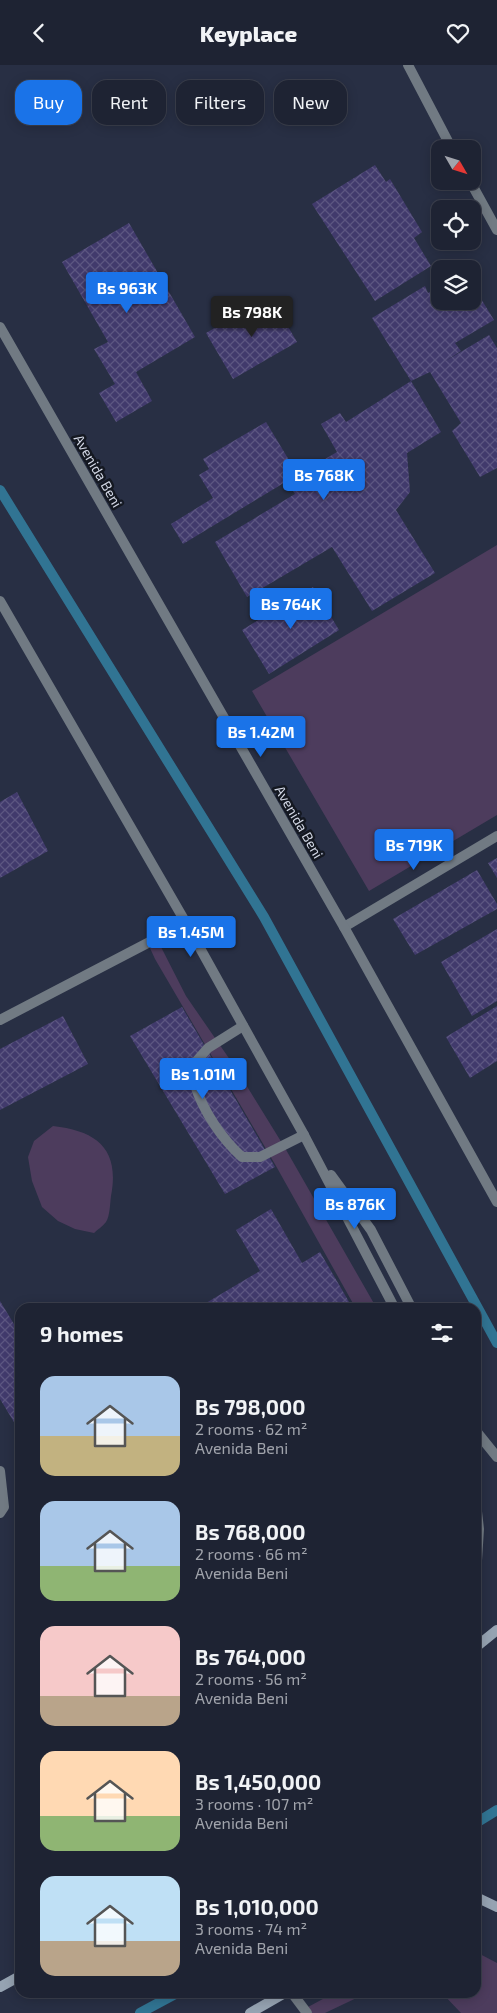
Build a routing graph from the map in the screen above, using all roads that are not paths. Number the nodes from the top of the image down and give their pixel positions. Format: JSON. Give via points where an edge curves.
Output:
{"nodes":[{"id":1,"x":408,"y":65,"type":"edge"},
{"id":2,"x":447,"y":140,"type":"edge"},
{"id":3,"x":475,"y":190,"type":"edge"},
{"id":4,"x":497,"y":230,"type":"edge"},
{"id":5,"x":0,"y":327,"type":"edge"},
{"id":6,"x":0,"y":601,"type":"edge"},
{"id":7,"x":497,"y":836,"type":"edge"},
{"id":8,"x":186,"y":923,"type":"junction"},
{"id":9,"x":344,"y":927,"type":"junction"},
{"id":10,"x":0,"y":1020,"type":"edge"},
{"id":11,"x":243,"y":1026,"type":"junction"},
{"id":12,"x":304,"y":1135,"type":"junction"},
{"id":13,"x":310,"y":1146,"type":"junction"},
{"id":14,"x":497,"y":1202,"type":"edge"},
{"id":15,"x":392,"y":1303,"type":"edge"},
{"id":16,"x":409,"y":1303,"type":"edge"},
{"id":17,"x":481,"y":1437,"type":"edge"},
{"id":18,"x":497,"y":1457,"type":"edge"},
{"id":19,"x":0,"y":1471,"type":"edge"},
{"id":20,"x":2,"y":1510,"type":"edge"},
{"id":21,"x":497,"y":1630,"type":"edge"},
{"id":22,"x":481,"y":1643,"type":"edge"},
{"id":23,"x":481,"y":1899,"type":"edge"},
{"id":24,"x":481,"y":1900,"type":"edge"},
{"id":25,"x":497,"y":1907,"type":"edge"},
{"id":26,"x":497,"y":1913,"type":"edge"},
{"id":27,"x":15,"y":1978,"type":"edge"},
{"id":28,"x":0,"y":1987,"type":"edge"},
{"id":29,"x":276,"y":1998,"type":"edge"},
{"id":30,"x":296,"y":1998,"type":"edge"},
{"id":31,"x":250,"y":2013,"type":"edge"},
{"id":32,"x":307,"y":2013,"type":"edge"}],
"edges":[{"from":1,"to":2,"type":"street"},
{"from":3,"to":4,"type":"street"},
{"from":5,"to":9,"type":"street","name":"Avenida Beni"},
{"from":6,"to":8,"type":"street"},
{"from":7,"to":9,"type":"street"},
{"from":8,"to":10,"type":"street"},
{"from":8,"to":11,"type":"street"},
{"from":9,"to":14,"type":"street","name":"Avenida Beni"},
{"from":11,"to":12,"type":"street"},
{"from":11,"to":12,"type":"street","via":[[208,1048],[193,1065],[194,1084],[207,1112],[228,1144],[242,1157],[260,1157]]},
{"from":12,"to":13,"type":"street"},
{"from":13,"to":15,"type":"street"},
{"from":13,"to":16,"type":"street","via":[[371,1231]]},
{"from":17,"to":18,"type":"street"},
{"from":19,"to":20,"type":"street"},
{"from":21,"to":22,"type":"main road"},
{"from":23,"to":25,"type":"main road"},
{"from":24,"to":26,"type":"street"},
{"from":27,"to":28,"type":"main road"},
{"from":29,"to":31,"type":"main road"},
{"from":30,"to":32,"type":"street"}]}
